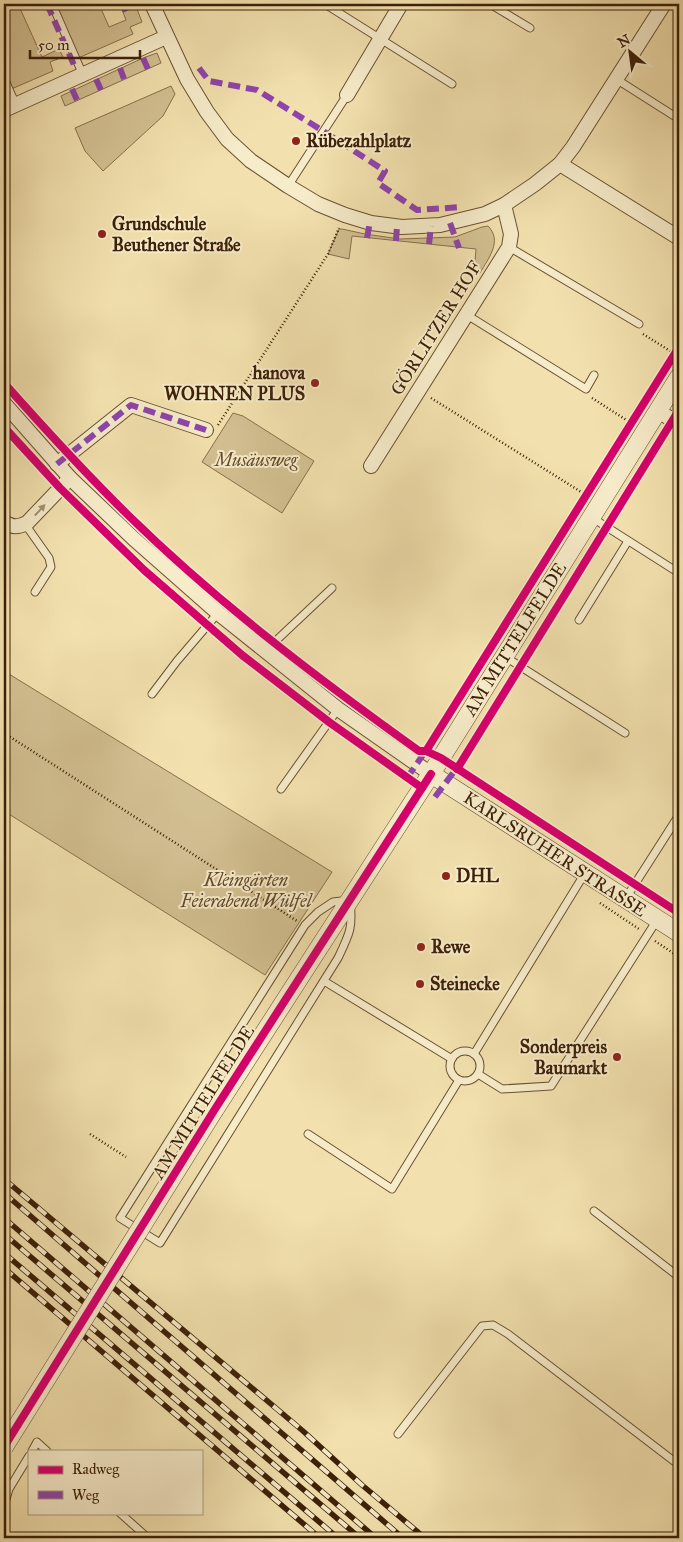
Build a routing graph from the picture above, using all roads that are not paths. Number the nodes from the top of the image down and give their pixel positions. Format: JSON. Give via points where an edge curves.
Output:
{"nodes":[{"id":1,"x":52,"y":4,"type":"edge"},
{"id":2,"x":152,"y":4,"type":"edge"},
{"id":3,"x":325,"y":4,"type":"edge"},
{"id":4,"x":401,"y":4,"type":"edge"},
{"id":5,"x":490,"y":4,"type":"edge"},
{"id":6,"x":664,"y":4,"type":"edge"},
{"id":7,"x":530,"y":28,"type":"dead end"},
{"id":8,"x":166,"y":37,"type":"junction"},
{"id":9,"x":379,"y":38,"type":"junction"},
{"id":10,"x":83,"y":74,"type":"junction"},
{"id":11,"x":4,"y":78,"type":"edge"},
{"id":12,"x":616,"y":79,"type":"junction"},
{"id":13,"x":452,"y":84,"type":"dead end"},
{"id":14,"x":347,"y":95,"type":"joint"},
{"id":15,"x":10,"y":107,"type":"edge"},
{"id":16,"x":679,"y":119,"type":"edge"},
{"id":17,"x":560,"y":164,"type":"junction"},
{"id":18,"x":288,"y":186,"type":"junction"},
{"id":19,"x":504,"y":204,"type":"junction"},
{"id":20,"x":679,"y":238,"type":"edge"},
{"id":21,"x":509,"y":246,"type":"junction"},
{"id":22,"x":466,"y":315,"type":"junction"},
{"id":23,"x":639,"y":324,"type":"road end"},
{"id":24,"x":594,"y":376,"type":"dead end"},
{"id":25,"x":679,"y":378,"type":"edge"},
{"id":26,"x":4,"y":403,"type":"edge"},
{"id":27,"x":658,"y":411,"type":"junction"},
{"id":28,"x":679,"y":424,"type":"edge"},
{"id":29,"x":206,"y":430,"type":"road end"},
{"id":30,"x":57,"y":464,"type":"junction"},
{"id":31,"x":371,"y":466,"type":"dead end"},
{"id":32,"x":70,"y":478,"type":"junction"},
{"id":33,"x":591,"y":517,"type":"junction"},
{"id":34,"x":4,"y":522,"type":"edge"},
{"id":35,"x":25,"y":524,"type":"junction"},
{"id":36,"x":628,"y":541,"type":"junction"},
{"id":37,"x":679,"y":573,"type":"edge"},
{"id":38,"x":332,"y":588,"type":"dead end"},
{"id":39,"x":35,"y":592,"type":"dead end"},
{"id":40,"x":218,"y":613,"type":"junction"},
{"id":41,"x":579,"y":620,"type":"dead end"},
{"id":42,"x":265,"y":650,"type":"junction"},
{"id":43,"x":504,"y":656,"type":"junction"},
{"id":44,"x":152,"y":694,"type":"dead end"},
{"id":45,"x":338,"y":709,"type":"junction"},
{"id":46,"x":625,"y":733,"type":"dead end"},
{"id":47,"x":431,"y":774,"type":"junction"},
{"id":48,"x":281,"y":789,"type":"dead end"},
{"id":49,"x":679,"y":815,"type":"edge"},
{"id":50,"x":586,"y":873,"type":"junction"},
{"id":51,"x":625,"y":899,"type":"junction"},
{"id":52,"x":350,"y":900,"type":"junction"},
{"id":53,"x":658,"y":919,"type":"junction"},
{"id":54,"x":679,"y":933,"type":"edge"},
{"id":55,"x":324,"y":981,"type":"junction"},
{"id":56,"x":474,"y":1054,"type":"junction"},
{"id":57,"x":452,"y":1060,"type":"junction"},
{"id":58,"x":478,"y":1074,"type":"junction"},
{"id":59,"x":458,"y":1080,"type":"junction"},
{"id":60,"x":308,"y":1134,"type":"dead end"},
{"id":61,"x":594,"y":1211,"type":"dead end"},
{"id":62,"x":679,"y":1277,"type":"edge"},
{"id":63,"x":398,"y":1434,"type":"dead end"},
{"id":64,"x":4,"y":1448,"type":"edge"},
{"id":65,"x":33,"y":1450,"type":"edge"},
{"id":66,"x":46,"y":1450,"type":"edge"},
{"id":67,"x":28,"y":1458,"type":"edge"},
{"id":68,"x":679,"y":1465,"type":"edge"},
{"id":69,"x":4,"y":1506,"type":"edge"},
{"id":70,"x":121,"y":1514,"type":"edge"},
{"id":71,"x":148,"y":1538,"type":"edge"}],
"edges":[{"from":1,"to":10,"type":"lane"},
{"from":2,"to":8,"type":"street"},
{"from":3,"to":9,"type":"lane"},
{"from":4,"to":9,"type":"street"},
{"from":5,"to":7,"type":"lane"},
{"from":6,"to":12,"type":"street"},
{"from":8,"to":10,"type":"street"},
{"from":8,"to":18,"type":"street","via":[[207,112],[227,139],[251,161]]},
{"from":9,"to":13,"type":"lane"},
{"from":9,"to":14,"type":"street"},
{"from":10,"to":15,"type":"street"},
{"from":11,"to":15,"type":"lane"},
{"from":12,"to":16,"type":"lane"},
{"from":12,"to":17,"type":"street"},
{"from":14,"to":18,"type":"lane"},
{"from":17,"to":19,"type":"street"},
{"from":17,"to":20,"type":"street"},
{"from":18,"to":19,"type":"street","via":[[345,215],[402,227],[440,225],[485,214]]},
{"from":19,"to":21,"type":"street","via":[[511,234]]},
{"from":21,"to":22,"type":"street","name":"GÖRLITZER HOF"},
{"from":21,"to":23,"type":"lane"},
{"from":22,"to":24,"type":"lane","via":[[586,389]]},
{"from":22,"to":31,"type":"street","name":"GÖRLITZER HOF"},
{"from":25,"to":27,"type":"street","name":"AM MITTELFELDE"},
{"from":26,"to":30,"type":"street"},
{"from":27,"to":28,"type":"street"},
{"from":27,"to":33,"type":"street","name":"AM MITTELFELDE"},
{"from":29,"to":30,"type":"street","via":[[131,405]]},
{"from":30,"to":32,"type":"street"},
{"from":35,"to":32,"type":"street","one_way":true},
{"from":32,"to":40,"type":"street"},
{"from":33,"to":36,"type":"lane"},
{"from":33,"to":43,"type":"street","name":"AM MITTELFELDE"},
{"from":34,"to":35,"type":"street","via":[[19,528]]},
{"from":35,"to":39,"type":"lane","via":[[49,558],[51,567]]},
{"from":36,"to":37,"type":"lane"},
{"from":36,"to":41,"type":"lane"},
{"from":38,"to":42,"type":"lane"},
{"from":40,"to":42,"type":"street"},
{"from":40,"to":44,"type":"lane"},
{"from":42,"to":45,"type":"street"},
{"from":43,"to":46,"type":"lane"},
{"from":43,"to":47,"type":"street","name":"AM MITTELFELDE"},
{"from":45,"to":47,"type":"street"},
{"from":45,"to":48,"type":"lane"},
{"from":47,"to":50,"type":"street","name":"KARLSRUHER STRASSE"},
{"from":47,"to":52,"type":"street","name":"AM MITTELFELDE"},
{"from":49,"to":51,"type":"lane"},
{"from":50,"to":51,"type":"street","name":"KARLSRUHER STRASSE"},
{"from":50,"to":56,"type":"lane"},
{"from":51,"to":53,"type":"street","name":"KARLSRUHER STRASSE"},
{"from":52,"to":55,"type":"lane","name":"AM MITTELFELDE","via":[[352,921],[349,937]]},
{"from":52,"to":55,"type":"lane","name":"AM MITTELFELDE","via":[[333,902],[305,925],[120,1218],[160,1243]]},
{"from":52,"to":64,"type":"street","name":"AM MITTELFELDE","bridge":true,"via":[[215,1109]]},
{"from":53,"to":54,"type":"street","name":"KARLSRUHER STRASSE"},
{"from":53,"to":58,"type":"lane","via":[[551,1086],[502,1089]]},
{"from":55,"to":57,"type":"lane"},
{"from":56,"to":57,"type":"lane","via":[[463,1051]]},
{"from":56,"to":58,"type":"lane","via":[[479,1061]]},
{"from":57,"to":59,"type":"lane","via":[[450,1069]]},
{"from":58,"to":59,"type":"lane","via":[[468,1081]]},
{"from":59,"to":60,"type":"lane","via":[[392,1189]]},
{"from":61,"to":62,"type":"lane"},
{"from":63,"to":68,"type":"lane","via":[[482,1326],[493,1325]]},
{"from":65,"to":66,"type":"lane","via":[[37,1442]]},
{"from":67,"to":69,"type":"lane","via":[[9,1489]]},
{"from":70,"to":71,"type":"lane"}]}
